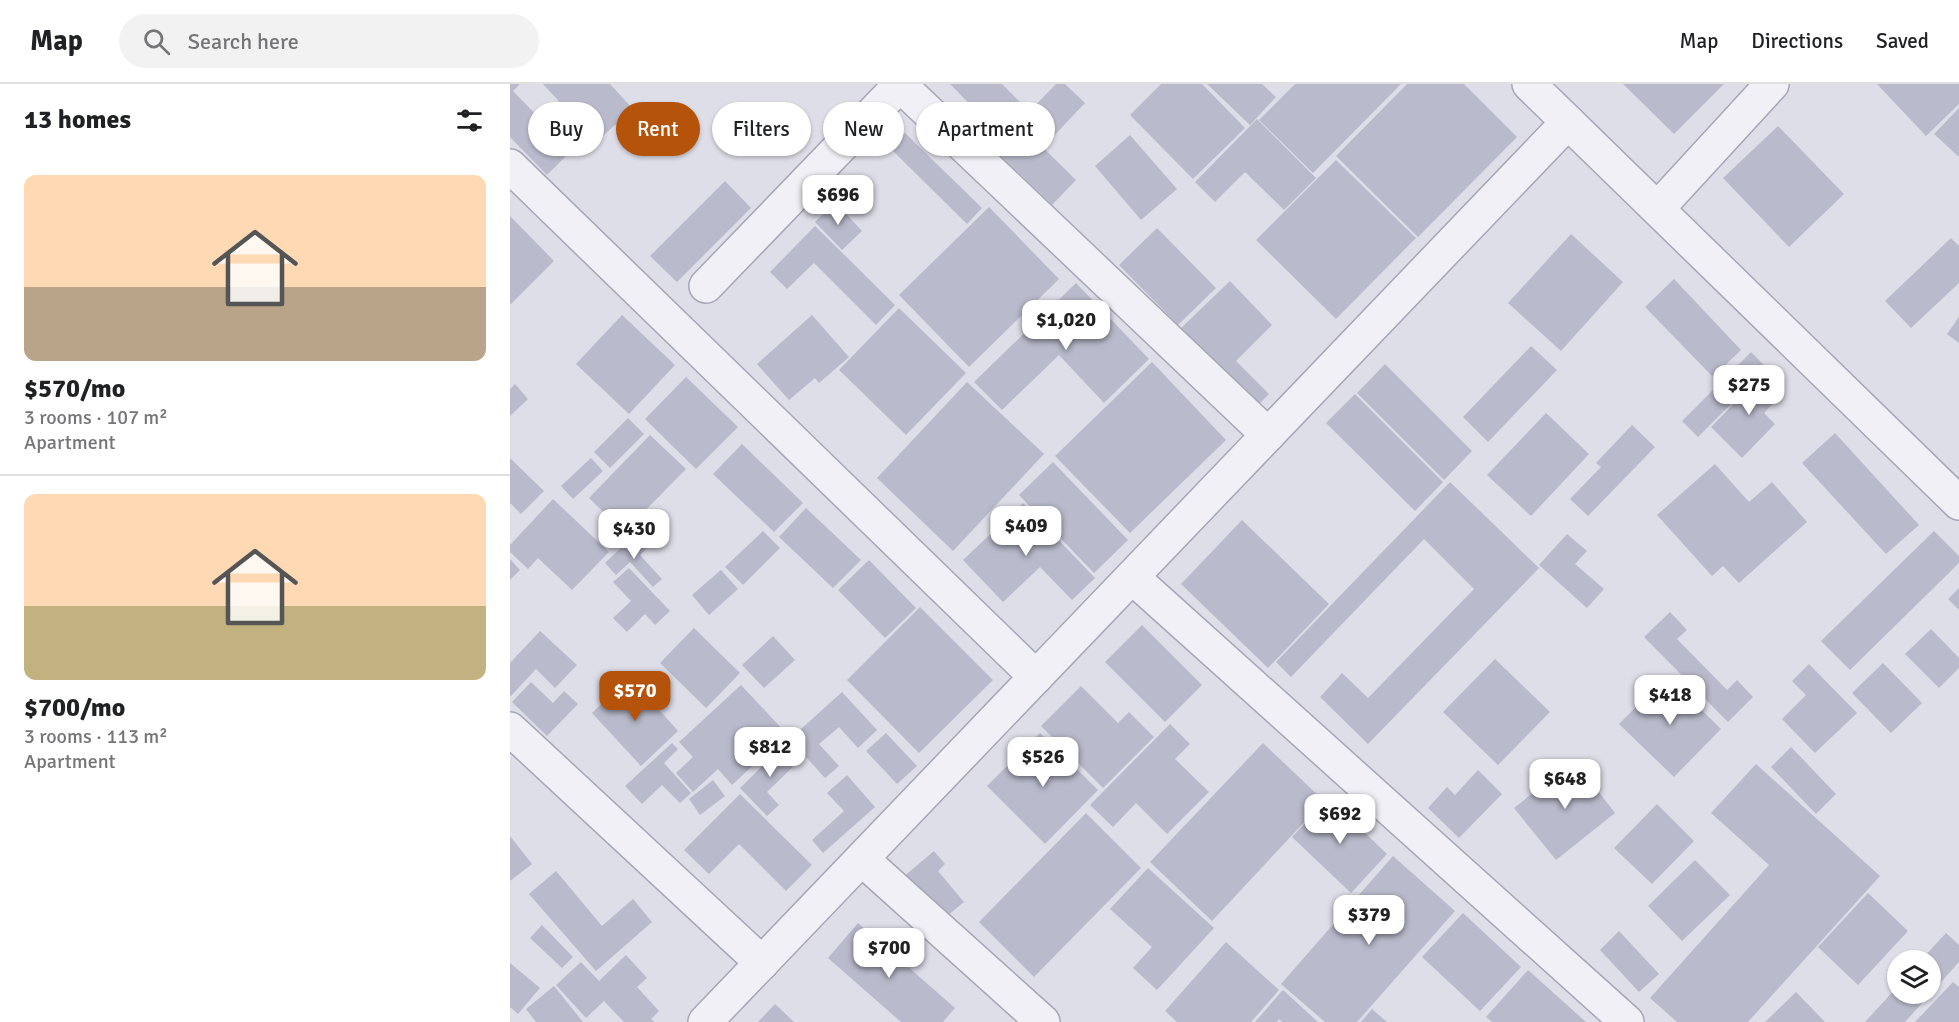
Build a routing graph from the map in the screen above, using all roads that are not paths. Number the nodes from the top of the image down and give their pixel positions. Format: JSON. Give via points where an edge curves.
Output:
{"nodes":[{"id":1,"x":899,"y":84,"type":"edge"},
{"id":2,"x":1529,"y":84,"type":"edge"},
{"id":3,"x":1772,"y":84,"type":"edge"},
{"id":4,"x":1568,"y":122,"type":"junction"},
{"id":5,"x":510,"y":166,"type":"edge"},
{"id":6,"x":1658,"y":208,"type":"junction"},
{"id":7,"x":706,"y":286,"type":"dead end"},
{"id":8,"x":1268,"y":435,"type":"junction"},
{"id":9,"x":1959,"y":503,"type":"edge"},
{"id":10,"x":1132,"y":577,"type":"junction"},
{"id":11,"x":1036,"y":677,"type":"junction"},
{"id":12,"x":510,"y":729,"type":"edge"},
{"id":13,"x":863,"y":860,"type":"junction"},
{"id":14,"x":762,"y":963,"type":"junction"},
{"id":15,"x":705,"y":1022,"type":"edge"},
{"id":16,"x":1043,"y":1022,"type":"edge"},
{"id":17,"x":1627,"y":1022,"type":"edge"}],
"edges":[{"from":1,"to":7,"type":"street"},
{"from":1,"to":8,"type":"street"},
{"from":2,"to":4,"type":"street"},
{"from":3,"to":6,"type":"street"},
{"from":4,"to":6,"type":"street"},
{"from":4,"to":8,"type":"street"},
{"from":5,"to":11,"type":"street"},
{"from":6,"to":9,"type":"street"},
{"from":8,"to":10,"type":"street"},
{"from":10,"to":11,"type":"street"},
{"from":10,"to":17,"type":"street"},
{"from":11,"to":13,"type":"street"},
{"from":12,"to":14,"type":"street"},
{"from":13,"to":14,"type":"street"},
{"from":13,"to":16,"type":"street"},
{"from":14,"to":15,"type":"street"}]}
